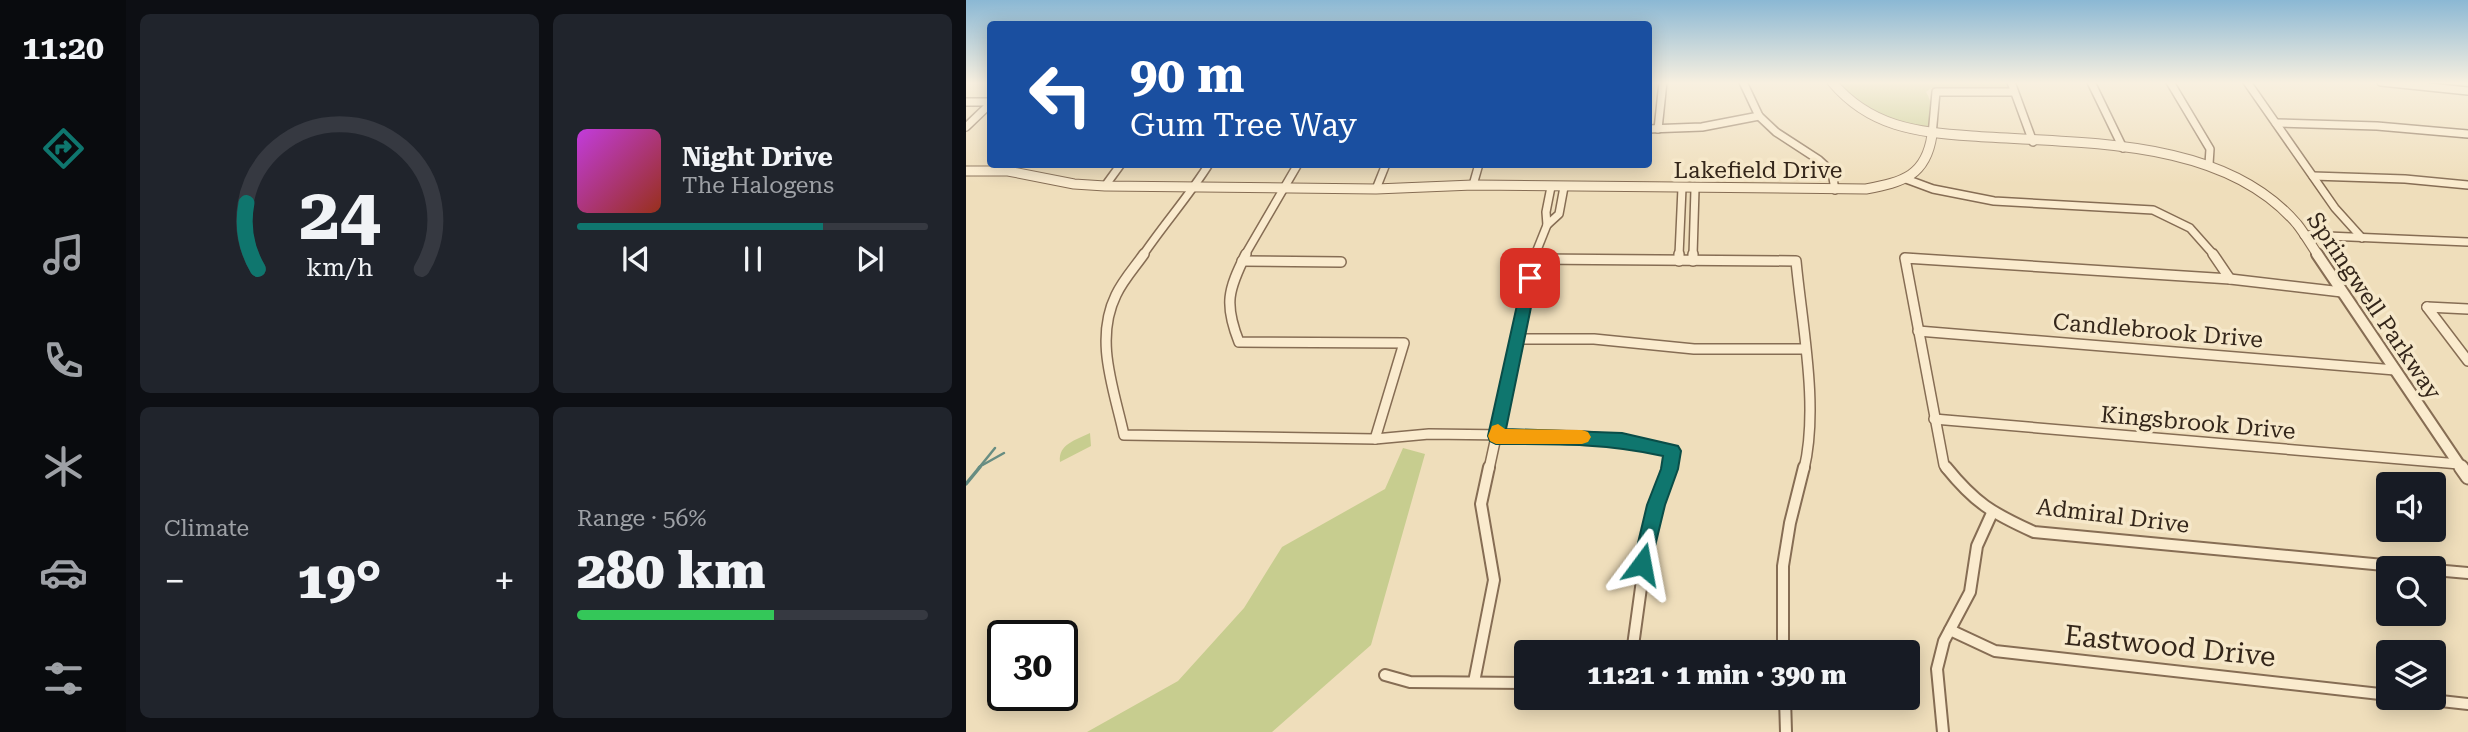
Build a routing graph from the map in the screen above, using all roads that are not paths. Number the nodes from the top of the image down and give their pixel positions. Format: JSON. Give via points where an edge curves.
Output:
{"nodes":[{"id":1,"x":1659,"y":116,"type":"edge"},
{"id":2,"x":1759,"y":116,"type":"joint"},
{"id":3,"x":1874,"y":116,"type":"edge"},
{"id":4,"x":1934,"y":116,"type":"edge"},
{"id":5,"x":2023,"y":116,"type":"edge"},
{"id":6,"x":2108,"y":116,"type":"edge"},
{"id":7,"x":2190,"y":116,"type":"edge"},
{"id":8,"x":2271,"y":116,"type":"edge"},
{"id":9,"x":2276,"y":123,"type":"junction"},
{"id":10,"x":1652,"y":128,"type":"edge"},
{"id":11,"x":1658,"y":128,"type":"junction"},
{"id":12,"x":2468,"y":134,"type":"edge"},
{"id":13,"x":1932,"y":135,"type":"junction"},
{"id":14,"x":2033,"y":142,"type":"junction"},
{"id":15,"x":2123,"y":148,"type":"junction"},
{"id":16,"x":2209,"y":164,"type":"junction"},
{"id":17,"x":1118,"y":168,"type":"edge"},
{"id":18,"x":1206,"y":168,"type":"edge"},
{"id":19,"x":1296,"y":168,"type":"edge"},
{"id":20,"x":1384,"y":168,"type":"edge"},
{"id":21,"x":1478,"y":168,"type":"edge"},
{"id":22,"x":966,"y":171,"type":"edge"},
{"id":23,"x":2313,"y":176,"type":"junction"},
{"id":24,"x":1906,"y":179,"type":"junction"},
{"id":25,"x":1473,"y":185,"type":"junction"},
{"id":26,"x":2468,"y":185,"type":"edge"},
{"id":27,"x":1105,"y":186,"type":"junction"},
{"id":28,"x":1551,"y":187,"type":"junction"},
{"id":29,"x":1564,"y":187,"type":"junction"},
{"id":30,"x":1194,"y":188,"type":"junction"},
{"id":31,"x":1286,"y":188,"type":"junction"},
{"id":32,"x":1682,"y":188,"type":"junction"},
{"id":33,"x":1695,"y":188,"type":"junction"},
{"id":34,"x":1376,"y":189,"type":"junction"},
{"id":35,"x":1835,"y":190,"type":"junction"},
{"id":36,"x":1547,"y":225,"type":"junction"},
{"id":37,"x":2304,"y":235,"type":"junction"},
{"id":38,"x":2362,"y":238,"type":"junction"},
{"id":39,"x":2468,"y":242,"type":"edge"},
{"id":40,"x":1534,"y":259,"type":"junction"},
{"id":41,"x":1242,"y":261,"type":"junction"},
{"id":42,"x":1679,"y":261,"type":"junction"},
{"id":43,"x":1693,"y":261,"type":"junction"},
{"id":44,"x":1341,"y":262,"type":"dead end"},
{"id":45,"x":2230,"y":279,"type":"junction"},
{"id":46,"x":2342,"y":292,"type":"junction"},
{"id":47,"x":2468,"y":309,"type":"edge"},
{"id":48,"x":1918,"y":331,"type":"junction"},
{"id":49,"x":1517,"y":339,"type":"junction"},
{"id":50,"x":1804,"y":349,"type":"junction"},
{"id":51,"x":2468,"y":361,"type":"edge"},
{"id":52,"x":2395,"y":370,"type":"junction"},
{"id":53,"x":1934,"y":419,"type":"junction"},
{"id":54,"x":1496,"y":436,"type":"junction"},
{"id":55,"x":1375,"y":439,"type":"junction"},
{"id":56,"x":2459,"y":464,"type":"junction"},
{"id":57,"x":2468,"y":477,"type":"edge"},
{"id":58,"x":1992,"y":513,"type":"junction"},
{"id":59,"x":2376,"y":564,"type":"edge"},
{"id":60,"x":2446,"y":571,"type":"edge"},
{"id":61,"x":2468,"y":573,"type":"edge"},
{"id":62,"x":1950,"y":630,"type":"junction"},
{"id":63,"x":1633,"y":640,"type":"edge"},
{"id":64,"x":1783,"y":640,"type":"edge"},
{"id":65,"x":1385,"y":675,"type":"dead end"},
{"id":66,"x":1474,"y":682,"type":"junction"},
{"id":67,"x":1514,"y":683,"type":"edge"},
{"id":68,"x":2376,"y":694,"type":"edge"},
{"id":69,"x":2446,"y":702,"type":"edge"},
{"id":70,"x":2468,"y":704,"type":"edge"},
{"id":71,"x":1785,"y":710,"type":"edge"},
{"id":72,"x":1786,"y":732,"type":"edge"},
{"id":73,"x":1943,"y":732,"type":"edge"}],
"edges":[{"from":1,"to":11,"type":"street"},
{"from":2,"to":11,"type":"street","via":[[1702,127]]},
{"from":2,"to":35,"type":"street","via":[[1832,172]]},
{"from":3,"to":13,"type":"street","name":"Springwell Parkway"},
{"from":4,"to":13,"type":"street"},
{"from":5,"to":14,"type":"street"},
{"from":6,"to":15,"type":"street"},
{"from":7,"to":16,"type":"street","via":[[2210,149]]},
{"from":8,"to":9,"type":"street"},
{"from":9,"to":12,"type":"street"},
{"from":9,"to":23,"type":"street"},
{"from":10,"to":11,"type":"street"},
{"from":13,"to":14,"type":"street","name":"Springwell Parkway"},
{"from":13,"to":24,"type":"street","via":[[1928,158]]},
{"from":14,"to":15,"type":"street","name":"Springwell Parkway"},
{"from":15,"to":16,"type":"street","name":"Springwell Parkway"},
{"from":16,"to":37,"type":"street","name":"Springwell Parkway","via":[[2264,194]]},
{"from":17,"to":27,"type":"street"},
{"from":18,"to":30,"type":"street"},
{"from":19,"to":31,"type":"street"},
{"from":20,"to":34,"type":"street"},
{"from":21,"to":25,"type":"street"},
{"from":22,"to":27,"type":"street","name":"Lakefield Drive","via":[[1008,171]]},
{"from":23,"to":26,"type":"street"},
{"from":23,"to":38,"type":"street"},
{"from":24,"to":35,"type":"street","name":"Lakefield Drive","via":[[1866,189]]},
{"from":24,"to":45,"type":"street","via":[[1934,191],[1982,199],[2169,215],[2201,236]]},
{"from":25,"to":28,"type":"street","name":"Lakefield Drive"},
{"from":25,"to":34,"type":"street","name":"Lakefield Drive"},
{"from":27,"to":30,"type":"street","name":"Lakefield Drive"},
{"from":28,"to":29,"type":"street","name":"Lakefield Drive"},
{"from":28,"to":36,"type":"street"},
{"from":29,"to":32,"type":"street","name":"Lakefield Drive"},
{"from":29,"to":36,"type":"street","via":[[1559,214]]},
{"from":30,"to":31,"type":"street","name":"Lakefield Drive"},
{"from":30,"to":55,"type":"street","via":[[1163,225],[1110,310],[1104,341],[1124,435]]},
{"from":31,"to":34,"type":"street","name":"Lakefield Drive"},
{"from":31,"to":41,"type":"street"},
{"from":32,"to":33,"type":"street","name":"Lakefield Drive"},
{"from":32,"to":42,"type":"street"},
{"from":33,"to":35,"type":"street","name":"Lakefield Drive"},
{"from":33,"to":43,"type":"street"},
{"from":36,"to":40,"type":"street"},
{"from":37,"to":38,"type":"street"},
{"from":37,"to":46,"type":"street","name":"Springwell Parkway"},
{"from":38,"to":39,"type":"street"},
{"from":40,"to":42,"type":"street"},
{"from":40,"to":49,"type":"street"},
{"from":41,"to":44,"type":"street"},
{"from":41,"to":55,"type":"street","via":[[1228,305],[1239,342],[1404,343]]},
{"from":42,"to":43,"type":"street"},
{"from":43,"to":50,"type":"street","via":[[1796,261]]},
{"from":45,"to":46,"type":"street"},
{"from":45,"to":48,"type":"street","name":"Admiral Drive","via":[[1905,258]]},
{"from":46,"to":52,"type":"street","name":"Springwell Parkway"},
{"from":47,"to":51,"type":"street","via":[[2427,307]]},
{"from":48,"to":52,"type":"street","name":"Candlebrook Drive"},
{"from":48,"to":53,"type":"street","name":"Admiral Drive"},
{"from":49,"to":50,"type":"street","via":[[1694,349]]},
{"from":49,"to":54,"type":"street"},
{"from":50,"to":64,"type":"street","via":[[1810,444],[1783,566]]},
{"from":52,"to":56,"type":"street","name":"Springwell Parkway"},
{"from":53,"to":56,"type":"street","name":"Kingsbrook Drive"},
{"from":53,"to":58,"type":"street","name":"Admiral Drive","via":[[1944,465],[1966,493]]},
{"from":54,"to":55,"type":"street","via":[[1429,434]]},
{"from":54,"to":63,"type":"street","via":[[1580,436],[1672,451],[1642,564]]},
{"from":54,"to":66,"type":"street","via":[[1481,504],[1494,580]]},
{"from":56,"to":57,"type":"street","name":"Springwell Parkway"},
{"from":58,"to":59,"type":"street","name":"Admiral Drive","via":[[2034,532]]},
{"from":58,"to":62,"type":"street","via":[[1977,546],[1970,592]]},
{"from":60,"to":61,"type":"street"},
{"from":62,"to":68,"type":"street","name":"Eastwood Drive","via":[[1995,651]]},
{"from":62,"to":73,"type":"street","via":[[1937,669]]},
{"from":65,"to":66,"type":"street","via":[[1410,682]]},
{"from":66,"to":67,"type":"street"},
{"from":69,"to":70,"type":"street"},
{"from":71,"to":72,"type":"street"}]}
